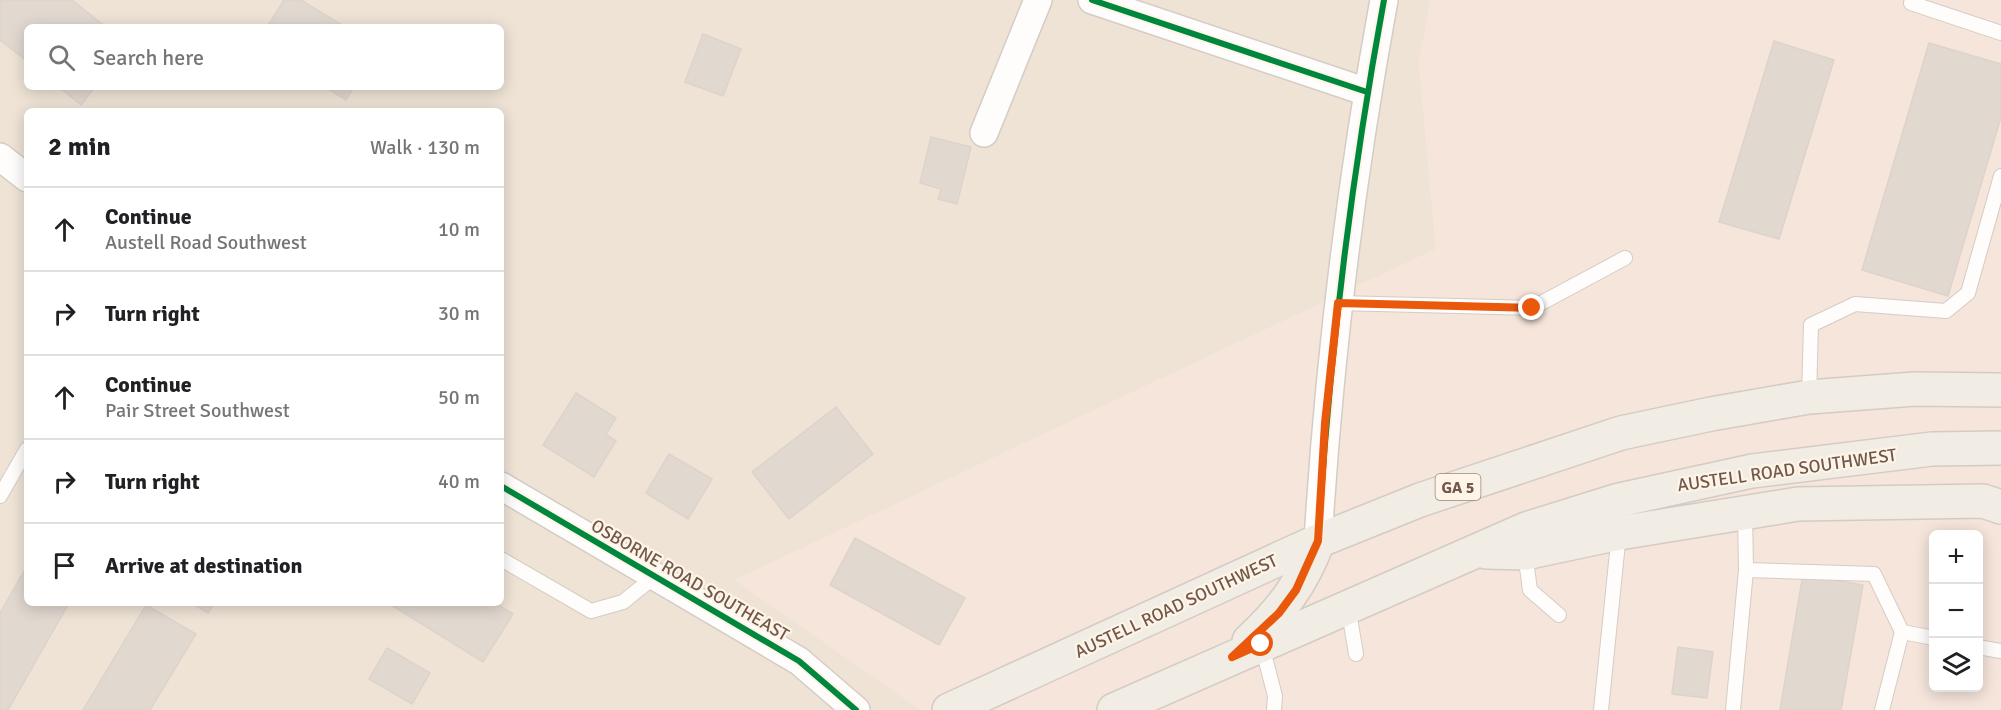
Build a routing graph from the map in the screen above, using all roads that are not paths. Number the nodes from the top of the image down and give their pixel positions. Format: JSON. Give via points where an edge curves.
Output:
{"nodes":[{"id":1,"x":1038,"y":0,"type":"edge"},
{"id":2,"x":1092,"y":0,"type":"edge"},
{"id":3,"x":1384,"y":0,"type":"edge"},
{"id":4,"x":1911,"y":3,"type":"dead end"},
{"id":5,"x":2001,"y":33,"type":"edge"},
{"id":6,"x":1367,"y":92,"type":"junction"},
{"id":7,"x":984,"y":133,"type":"dead end"},
{"id":8,"x":0,"y":157,"type":"edge"},
{"id":9,"x":24,"y":176,"type":"edge"},
{"id":10,"x":2001,"y":176,"type":"edge"},
{"id":11,"x":1625,"y":258,"type":"dead end"},
{"id":12,"x":1338,"y":303,"type":"junction"},
{"id":13,"x":2001,"y":372,"type":"edge"},
{"id":14,"x":1915,"y":389,"type":"junction"},
{"id":15,"x":2001,"y":390,"type":"edge"},
{"id":16,"x":1809,"y":397,"type":"junction"},
{"id":17,"x":2001,"y":448,"type":"edge"},
{"id":18,"x":24,"y":454,"type":"edge"},
{"id":19,"x":504,"y":488,"type":"edge"},
{"id":20,"x":0,"y":496,"type":"edge"},
{"id":21,"x":2001,"y":507,"type":"edge"},
{"id":22,"x":1745,"y":513,"type":"junction"},
{"id":23,"x":1619,"y":533,"type":"junction"},
{"id":24,"x":1318,"y":541,"type":"junction"},
{"id":25,"x":1475,"y":552,"type":"junction"},
{"id":26,"x":1525,"y":553,"type":"junction"},
{"id":27,"x":504,"y":561,"type":"edge"},
{"id":28,"x":1746,"y":570,"type":"junction"},
{"id":29,"x":654,"y":577,"type":"junction"},
{"id":30,"x":1348,"y":606,"type":"junction"},
{"id":31,"x":1559,"y":615,"type":"dead end"},
{"id":32,"x":1902,"y":632,"type":"junction"},
{"id":33,"x":1929,"y":637,"type":"edge"},
{"id":34,"x":1983,"y":648,"type":"edge"},
{"id":35,"x":1247,"y":650,"type":"junction"},
{"id":36,"x":2001,"y":651,"type":"edge"},
{"id":37,"x":1356,"y":654,"type":"dead end"},
{"id":38,"x":856,"y":710,"type":"edge"},
{"id":39,"x":949,"y":710,"type":"edge"},
{"id":40,"x":1114,"y":710,"type":"edge"},
{"id":41,"x":1274,"y":710,"type":"edge"},
{"id":42,"x":1601,"y":710,"type":"edge"},
{"id":43,"x":1732,"y":710,"type":"edge"},
{"id":44,"x":1882,"y":710,"type":"edge"}],
"edges":[{"from":1,"to":7,"type":"street"},
{"from":2,"to":6,"type":"street"},
{"from":3,"to":6,"type":"street"},
{"from":4,"to":5,"type":"lane"},
{"from":6,"to":12,"type":"street"},
{"from":8,"to":9,"type":"street"},
{"from":10,"to":16,"type":"lane","via":[[1968,293],[1946,311],[1855,304],[1811,326]]},
{"from":11,"to":12,"type":"lane","via":[[1532,308]]},
{"from":12,"to":24,"type":"street"},
{"from":13,"to":14,"type":"main road"},
{"from":14,"to":15,"type":"main road","name":"AUSTELL ROAD SOUTHWEST","number":"GA 5"},
{"from":14,"to":16,"type":"main road","name":"AUSTELL ROAD SOUTHWEST","number":"GA 5"},
{"from":16,"to":24,"type":"main road","name":"AUSTELL ROAD SOUTHWEST","number":"GA 5","via":[[1622,434],[1420,500]]},
{"from":17,"to":25,"type":"main road","name":"AUSTELL ROAD SOUTHWEST","via":[[1932,449],[1705,480],[1547,522]]},
{"from":18,"to":20,"type":"lane"},
{"from":19,"to":29,"type":"street","name":"OSBORNE ROAD SOUTHEAST"},
{"from":21,"to":22,"type":"main road","via":[[1983,501],[1918,501],[1798,504]]},
{"from":22,"to":23,"type":"main road"},
{"from":22,"to":28,"type":"lane"},
{"from":23,"to":26,"type":"main road"},
{"from":23,"to":42,"type":"lane"},
{"from":24,"to":35,"type":"main road","via":[[1296,590]]},
{"from":24,"to":39,"type":"main road","name":"AUSTELL ROAD SOUTHWEST","number":"GA 5"},
{"from":25,"to":26,"type":"main road"},
{"from":25,"to":30,"type":"main road","name":"AUSTELL ROAD SOUTHWEST"},
{"from":26,"to":31,"type":"lane","via":[[1530,590]]},
{"from":27,"to":29,"type":"lane","via":[[591,611],[623,602]]},
{"from":28,"to":32,"type":"lane","via":[[1874,574]]},
{"from":28,"to":43,"type":"lane"},
{"from":29,"to":38,"type":"street","name":"OSBORNE ROAD SOUTHEAST","via":[[799,661]]},
{"from":30,"to":35,"type":"main road","name":"AUSTELL ROAD SOUTHWEST"},
{"from":30,"to":37,"type":"lane"},
{"from":32,"to":33,"type":"lane"},
{"from":32,"to":44,"type":"lane"},
{"from":34,"to":36,"type":"lane"},
{"from":35,"to":40,"type":"main road","name":"AUSTELL ROAD SOUTHWEST"},
{"from":35,"to":41,"type":"lane","via":[[1275,696]]}]}
